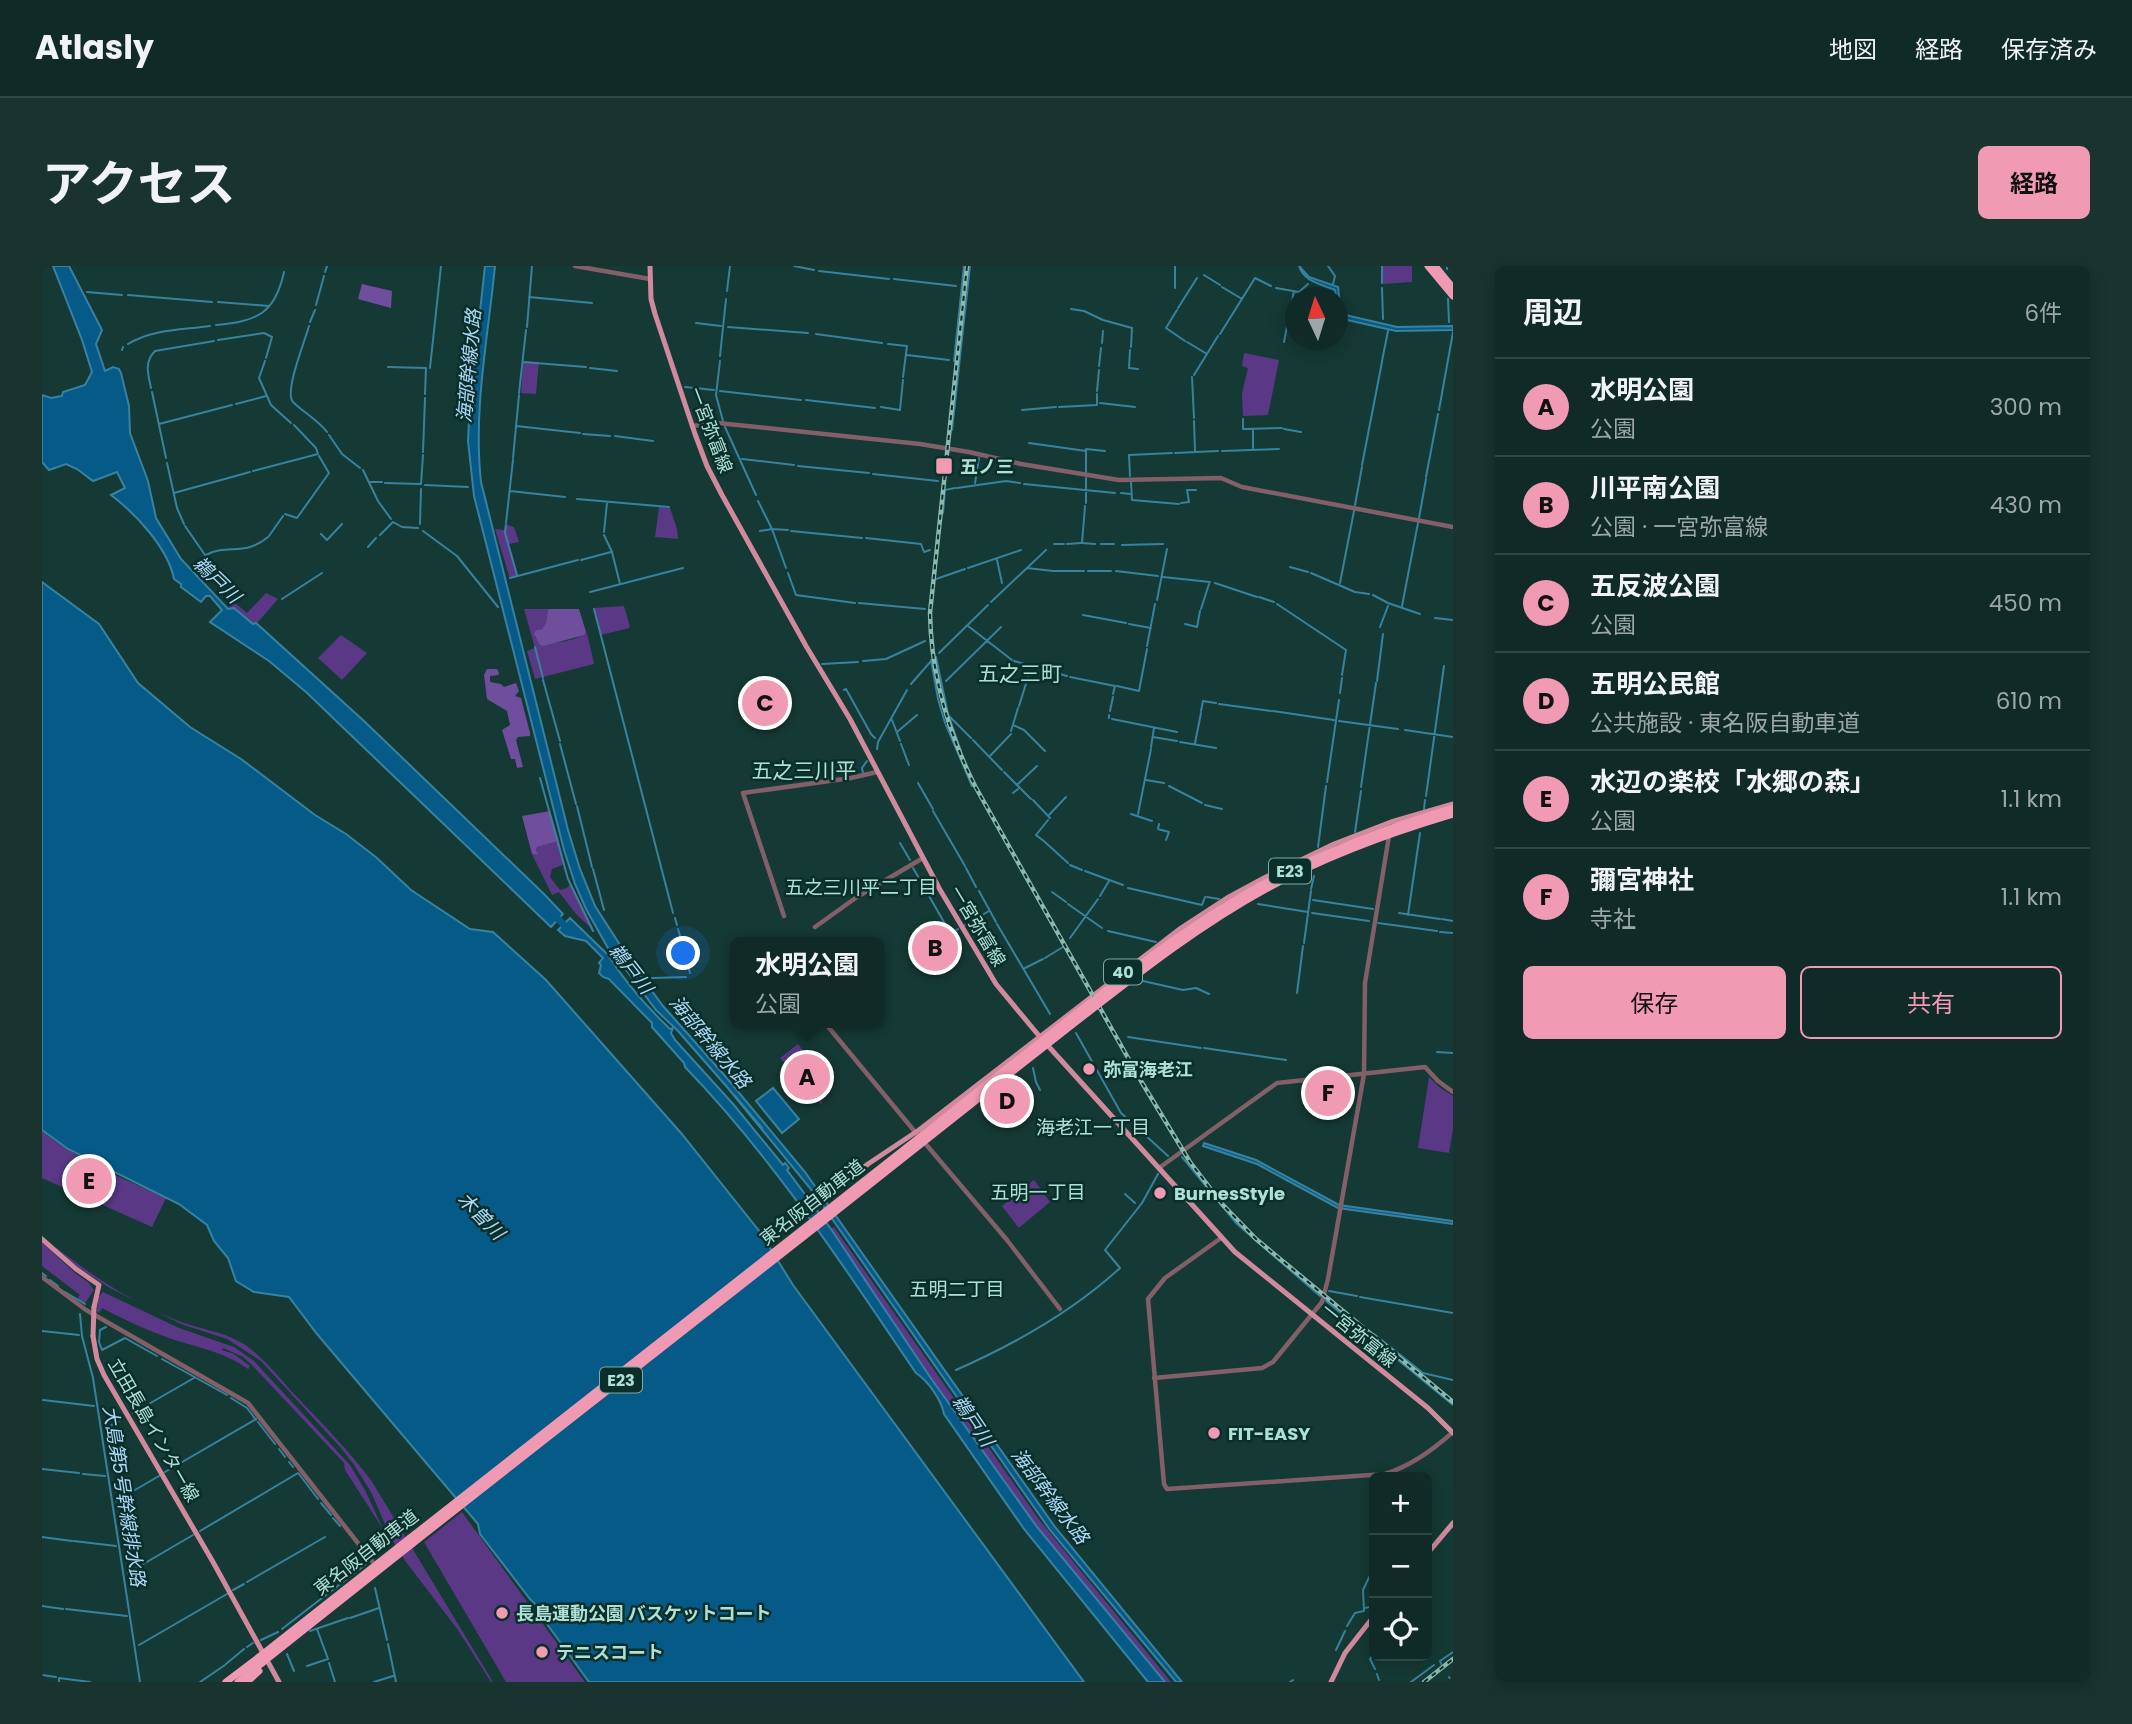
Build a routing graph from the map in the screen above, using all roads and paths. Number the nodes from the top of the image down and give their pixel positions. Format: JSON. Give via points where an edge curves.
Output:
{"nodes":[{"id":1,"x":575,"y":266,"type":"edge"},
{"id":2,"x":649,"y":266,"type":"edge"},
{"id":3,"x":1428,"y":266,"type":"edge"},
{"id":4,"x":1435,"y":266,"type":"edge"},
{"id":5,"x":650,"y":279,"type":"junction"},
{"id":6,"x":1453,"y":288,"type":"edge"},
{"id":7,"x":1453,"y":296,"type":"edge"},
{"id":8,"x":692,"y":426,"type":"junction"},
{"id":9,"x":1453,"y":527,"type":"edge"},
{"id":10,"x":877,"y":772,"type":"junction"},
{"id":11,"x":1453,"y":806,"type":"edge"},
{"id":12,"x":1453,"y":814,"type":"edge"},
{"id":13,"x":1391,"y":822,"type":"junction"},
{"id":14,"x":922,"y":858,"type":"junction"},
{"id":15,"x":784,"y":916,"type":"dead end"},
{"id":16,"x":815,"y":927,"type":"dead end"},
{"id":17,"x":829,"y":1028,"type":"edge"},
{"id":18,"x":1040,"y":1037,"type":"junction"},
{"id":19,"x":1364,"y":1074,"type":"junction"},
{"id":20,"x":1453,"y":1092,"type":"edge"},
{"id":21,"x":916,"y":1132,"type":"junction"},
{"id":22,"x":1159,"y":1168,"type":"junction"},
{"id":23,"x":826,"y":1197,"type":"dead end"},
{"id":24,"x":42,"y":1238,"type":"edge"},
{"id":25,"x":1222,"y":1238,"type":"junction"},
{"id":26,"x":42,"y":1277,"type":"edge"},
{"id":27,"x":1060,"y":1309,"type":"dead end"},
{"id":28,"x":1311,"y":1315,"type":"junction"},
{"id":29,"x":1154,"y":1378,"type":"junction"},
{"id":30,"x":1453,"y":1432,"type":"edge"},
{"id":31,"x":1453,"y":1524,"type":"edge"},
{"id":32,"x":1432,"y":1548,"type":"edge"},
{"id":33,"x":372,"y":1561,"type":"dead end"},
{"id":34,"x":1369,"y":1622,"type":"edge"},
{"id":35,"x":262,"y":1662,"type":"junction"},
{"id":36,"x":227,"y":1682,"type":"edge"},
{"id":37,"x":238,"y":1682,"type":"edge"},
{"id":38,"x":247,"y":1682,"type":"edge"},
{"id":39,"x":279,"y":1682,"type":"edge"},
{"id":40,"x":1331,"y":1682,"type":"edge"}],
"edges":[{"from":1,"to":5,"type":"street"},
{"from":2,"to":5,"type":"main road","name":"一宮弥富線"},
{"from":3,"to":7,"type":"highway"},
{"from":4,"to":6,"type":"highway"},
{"from":5,"to":8,"type":"main road","name":"一宮弥富線","via":[[655,314]]},
{"from":8,"to":9,"type":"street","via":[[718,423],[920,444],[1119,480],[1221,478],[1242,487]]},
{"from":8,"to":10,"type":"main road","name":"一宮弥富線","via":[[722,495]]},
{"from":10,"to":14,"type":"main road","name":"一宮弥富線"},
{"from":10,"to":15,"type":"street","via":[[743,793]]},
{"from":11,"to":13,"type":"main road","number":"40"},
{"from":11,"to":35,"type":"highway","name":"東名阪自動車道","number":"E23","bridge":true,"via":[[1301,865],[1168,944]]},
{"from":12,"to":35,"type":"highway","name":"東名阪自動車道","number":"E23","bridge":true,"via":[[1373,840],[1303,870],[1171,948]]},
{"from":13,"to":18,"type":"main road","number":"40","via":[[1343,840],[1227,898]]},
{"from":13,"to":19,"type":"street","via":[[1365,983]]},
{"from":14,"to":16,"type":"street"},
{"from":14,"to":18,"type":"main road","name":"一宮弥富線","via":[[980,960]]},
{"from":17,"to":21,"type":"street"},
{"from":18,"to":21,"type":"main road","number":"40"},
{"from":18,"to":22,"type":"main road","name":"一宮弥富線"},
{"from":19,"to":20,"type":"street","via":[[1425,1067]]},
{"from":19,"to":22,"type":"street","via":[[1272,1085]]},
{"from":19,"to":28,"type":"street","via":[[1322,1302]]},
{"from":21,"to":23,"type":"main road","number":"40"},
{"from":21,"to":27,"type":"street"},
{"from":22,"to":25,"type":"main road","name":"一宮弥富線"},
{"from":24,"to":39,"type":"main road","name":"立田長島インター線","bridge":true,"via":[[99,1285],[93,1336],[97,1359]]},
{"from":25,"to":28,"type":"main road","name":"一宮弥富線"},
{"from":25,"to":29,"type":"street","via":[[1165,1278],[1148,1299]]},
{"from":26,"to":33,"type":"street","via":[[86,1310],[248,1403]]},
{"from":28,"to":29,"type":"street","via":[[1273,1362],[1262,1368]]},
{"from":28,"to":30,"type":"main road","name":"一宮弥富線"},
{"from":29,"to":30,"type":"street","via":[[1164,1484],[1170,1489],[1385,1474],[1427,1454]]},
{"from":31,"to":32,"type":"main road"},
{"from":34,"to":40,"type":"main road","via":[[1345,1653]]},
{"from":35,"to":36,"type":"highway","name":"東名阪自動車道","number":"E23"},
{"from":35,"to":37,"type":"highway","name":"東名阪自動車道","number":"E23"},
{"from":35,"to":38,"type":"highway"}]}
